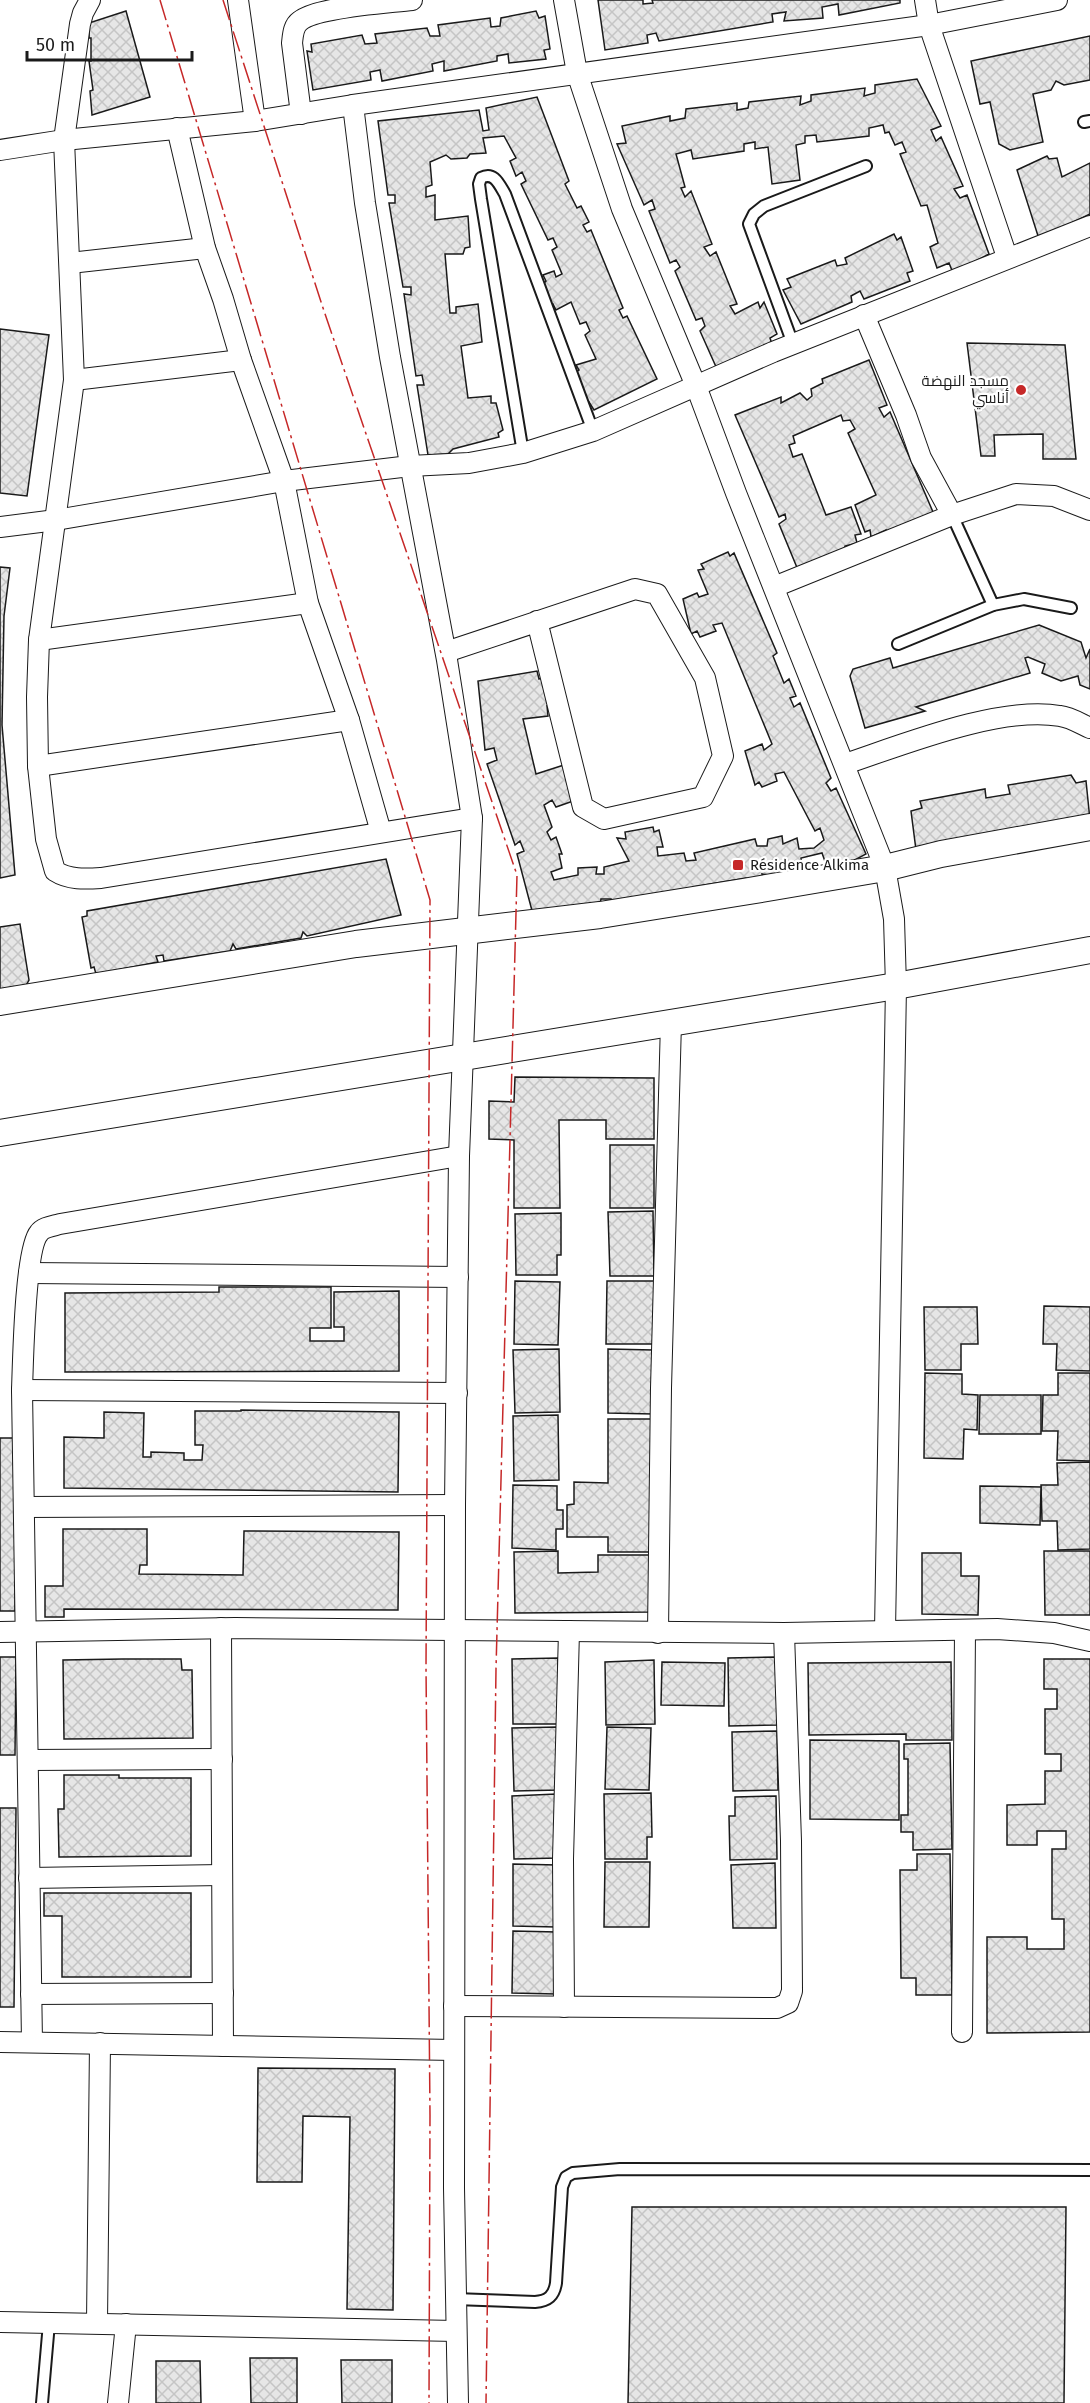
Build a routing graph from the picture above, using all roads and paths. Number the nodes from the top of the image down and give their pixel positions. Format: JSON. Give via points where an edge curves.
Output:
{"nodes":[{"id":1,"x":90,"y":0,"type":"edge"},
{"id":2,"x":238,"y":0,"type":"edge"},
{"id":3,"x":412,"y":0,"type":"edge"},
{"id":4,"x":564,"y":0,"type":"edge"},
{"id":5,"x":925,"y":0,"type":"edge"},
{"id":6,"x":1057,"y":0,"type":"edge"},
{"id":7,"x":929,"y":25,"type":"junction"},
{"id":8,"x":577,"y":73,"type":"junction"},
{"id":9,"x":353,"y":105,"type":"junction"},
{"id":10,"x":301,"y":114,"type":"junction"},
{"id":11,"x":255,"y":121,"type":"junction"},
{"id":12,"x":177,"y":128,"type":"junction"},
{"id":13,"x":64,"y":140,"type":"junction"},
{"id":14,"x":0,"y":150,"type":"edge"},
{"id":15,"x":866,"y":166,"type":"dead end"},
{"id":16,"x":1090,"y":226,"type":"edge"},
{"id":17,"x":205,"y":248,"type":"junction"},
{"id":18,"x":1007,"y":257,"type":"junction"},
{"id":19,"x":70,"y":263,"type":"junction"},
{"id":20,"x":864,"y":315,"type":"junction"},
{"id":21,"x":793,"y":344,"type":"junction"},
{"id":22,"x":241,"y":360,"type":"junction"},
{"id":23,"x":74,"y":380,"type":"junction"},
{"id":24,"x":696,"y":386,"type":"junction"},
{"id":25,"x":593,"y":431,"type":"junction"},
{"id":26,"x":523,"y":453,"type":"junction"},
{"id":27,"x":410,"y":466,"type":"junction"},
{"id":28,"x":284,"y":481,"type":"junction"},
{"id":29,"x":1090,"y":510,"type":"edge"},
{"id":30,"x":952,"y":515,"type":"junction"},
{"id":31,"x":56,"y":520,"type":"junction"},
{"id":32,"x":0,"y":527,"type":"edge"},
{"id":33,"x":774,"y":587,"type":"junction"},
{"id":34,"x":308,"y":603,"type":"junction"},
{"id":35,"x":993,"y":605,"type":"junction"},
{"id":36,"x":1071,"y":608,"type":"dead end"},
{"id":37,"x":537,"y":621,"type":"junction"},
{"id":38,"x":39,"y":640,"type":"junction"},
{"id":39,"x":898,"y":644,"type":"dead end"},
{"id":40,"x":446,"y":652,"type":"junction"},
{"id":41,"x":349,"y":720,"type":"junction"},
{"id":42,"x":1090,"y":728,"type":"edge"},
{"id":43,"x":845,"y":764,"type":"junction"},
{"id":44,"x":38,"y":766,"type":"junction"},
{"id":45,"x":472,"y":818,"type":"junction"},
{"id":46,"x":1090,"y":826,"type":"edge"},
{"id":47,"x":381,"y":832,"type":"junction"},
{"id":48,"x":885,"y":868,"type":"junction"},
{"id":49,"x":467,"y":929,"type":"junction"},
{"id":50,"x":1090,"y":950,"type":"edge"},
{"id":51,"x":896,"y":986,"type":"junction"},
{"id":52,"x":0,"y":1002,"type":"edge"},
{"id":53,"x":671,"y":1022,"type":"junction"},
{"id":54,"x":462,"y":1058,"type":"junction"},
{"id":55,"x":0,"y":1133,"type":"edge"},
{"id":56,"x":459,"y":1156,"type":"junction"},
{"id":57,"x":29,"y":1273,"type":"junction"},
{"id":58,"x":458,"y":1277,"type":"junction"},
{"id":59,"x":22,"y":1390,"type":"junction"},
{"id":60,"x":457,"y":1393,"type":"junction"},
{"id":61,"x":455,"y":1505,"type":"junction"},
{"id":62,"x":24,"y":1507,"type":"junction"},
{"id":63,"x":221,"y":1628,"type":"junction"},
{"id":64,"x":455,"y":1629,"type":"junction"},
{"id":65,"x":965,"y":1630,"type":"junction"},
{"id":66,"x":26,"y":1631,"type":"junction"},
{"id":67,"x":569,"y":1631,"type":"junction"},
{"id":68,"x":885,"y":1631,"type":"junction"},
{"id":69,"x":0,"y":1632,"type":"edge"},
{"id":70,"x":658,"y":1633,"type":"junction"},
{"id":71,"x":784,"y":1633,"type":"junction"},
{"id":72,"x":1090,"y":1641,"type":"edge"},
{"id":73,"x":222,"y":1759,"type":"junction"},
{"id":74,"x":28,"y":1760,"type":"junction"},
{"id":75,"x":222,"y":1875,"type":"junction"},
{"id":76,"x":30,"y":1878,"type":"junction"},
{"id":77,"x":223,"y":1993,"type":"junction"},
{"id":78,"x":31,"y":1994,"type":"junction"},
{"id":79,"x":454,"y":2006,"type":"junction"},
{"id":80,"x":564,"y":2007,"type":"junction"},
{"id":81,"x":962,"y":2032,"type":"dead end"},
{"id":82,"x":0,"y":2042,"type":"edge"},
{"id":83,"x":32,"y":2042,"type":"junction"},
{"id":84,"x":100,"y":2043,"type":"junction"},
{"id":85,"x":223,"y":2046,"type":"junction"},
{"id":86,"x":454,"y":2050,"type":"junction"},
{"id":87,"x":1090,"y":2170,"type":"edge"},
{"id":88,"x":455,"y":2299,"type":"junction"},
{"id":89,"x":0,"y":2322,"type":"edge"},
{"id":90,"x":49,"y":2323,"type":"junction"},
{"id":91,"x":97,"y":2323,"type":"junction"},
{"id":92,"x":126,"y":2324,"type":"junction"},
{"id":93,"x":456,"y":2331,"type":"junction"},
{"id":94,"x":42,"y":2403,"type":"edge"},
{"id":95,"x":118,"y":2403,"type":"edge"},
{"id":96,"x":458,"y":2403,"type":"edge"}],
"edges":[{"from":1,"to":13,"type":"street","via":[[80,24]]},
{"from":2,"to":11,"type":"street"},
{"from":3,"to":10,"type":"street","via":[[330,11],[300,21],[292,43]]},
{"from":4,"to":8,"type":"street"},
{"from":5,"to":7,"type":"street"},
{"from":6,"to":7,"type":"street"},
{"from":7,"to":8,"type":"street"},
{"from":7,"to":18,"type":"street"},
{"from":8,"to":9,"type":"street"},
{"from":8,"to":24,"type":"street","via":[[622,209]]},
{"from":9,"to":10,"type":"street"},
{"from":9,"to":27,"type":"street","via":[[365,204]]},
{"from":10,"to":11,"type":"street"},
{"from":11,"to":12,"type":"street"},
{"from":12,"to":13,"type":"street"},
{"from":12,"to":17,"type":"street"},
{"from":13,"to":14,"type":"street"},
{"from":13,"to":19,"type":"street"},
{"from":15,"to":21,"type":"lane","via":[[765,206],[749,224]]},
{"from":16,"to":18,"type":"street"},
{"from":17,"to":19,"type":"street"},
{"from":17,"to":22,"type":"street"},
{"from":18,"to":20,"type":"street"},
{"from":19,"to":23,"type":"street"},
{"from":20,"to":21,"type":"street"},
{"from":20,"to":30,"type":"street","via":[[921,458]]},
{"from":21,"to":24,"type":"street"},
{"from":22,"to":23,"type":"street"},
{"from":22,"to":28,"type":"street"},
{"from":23,"to":31,"type":"street"},
{"from":24,"to":25,"type":"street"},
{"from":24,"to":33,"type":"street"},
{"from":25,"to":26,"type":"street"},
{"from":25,"to":26,"type":"lane","via":[[505,194],[496,180],[486,175],[479,184]]},
{"from":26,"to":27,"type":"street","via":[[469,464]]},
{"from":27,"to":28,"type":"street"},
{"from":27,"to":40,"type":"street"},
{"from":28,"to":31,"type":"street"},
{"from":28,"to":34,"type":"street"},
{"from":29,"to":30,"type":"street","via":[[1054,496],[1016,494]]},
{"from":30,"to":33,"type":"street"},
{"from":30,"to":35,"type":"lane"},
{"from":31,"to":32,"type":"street"},
{"from":31,"to":38,"type":"street"},
{"from":33,"to":43,"type":"street"},
{"from":34,"to":38,"type":"street"},
{"from":34,"to":41,"type":"street"},
{"from":35,"to":36,"type":"lane","via":[[1024,599]]},
{"from":35,"to":39,"type":"lane"},
{"from":37,"to":37,"type":"street","via":[[634,589],[657,594],[705,678],[723,756],[703,797],[604,819],[583,807]]},
{"from":37,"to":40,"type":"street"},
{"from":38,"to":44,"type":"street"},
{"from":40,"to":45,"type":"street"},
{"from":41,"to":44,"type":"street"},
{"from":41,"to":47,"type":"street"},
{"from":42,"to":43,"type":"street","via":[[1061,716],[1001,718]]},
{"from":43,"to":48,"type":"street"},
{"from":44,"to":47,"type":"street","via":[[46,839],[55,871],[68,877],[101,878]]},
{"from":45,"to":47,"type":"street"},
{"from":45,"to":49,"type":"street"},
{"from":46,"to":48,"type":"street"},
{"from":48,"to":49,"type":"street","via":[[600,915]]},
{"from":48,"to":51,"type":"street","via":[[892,896]]},
{"from":49,"to":52,"type":"street"},
{"from":49,"to":54,"type":"street"},
{"from":50,"to":51,"type":"street"},
{"from":51,"to":53,"type":"street"},
{"from":51,"to":68,"type":"street"},
{"from":53,"to":54,"type":"street"},
{"from":53,"to":70,"type":"street"},
{"from":54,"to":55,"type":"street"},
{"from":54,"to":56,"type":"street"},
{"from":56,"to":57,"type":"street","via":[[60,1224],[38,1233]]},
{"from":56,"to":58,"type":"street"},
{"from":57,"to":58,"type":"street"},
{"from":57,"to":59,"type":"street"},
{"from":58,"to":60,"type":"street"},
{"from":59,"to":60,"type":"street"},
{"from":59,"to":62,"type":"street"},
{"from":60,"to":61,"type":"street"},
{"from":61,"to":62,"type":"street"},
{"from":61,"to":64,"type":"street"},
{"from":62,"to":66,"type":"street"},
{"from":63,"to":64,"type":"street"},
{"from":63,"to":66,"type":"street"},
{"from":63,"to":73,"type":"street"},
{"from":64,"to":67,"type":"street"},
{"from":64,"to":79,"type":"street"},
{"from":65,"to":68,"type":"street"},
{"from":65,"to":72,"type":"street","via":[[1032,1631]]},
{"from":65,"to":81,"type":"street"},
{"from":66,"to":69,"type":"street"},
{"from":66,"to":74,"type":"street"},
{"from":67,"to":70,"type":"street"},
{"from":67,"to":80,"type":"street"},
{"from":68,"to":71,"type":"street"},
{"from":70,"to":71,"type":"street"},
{"from":71,"to":80,"type":"street","via":[[791,1841],[790,1999],[777,2008]]},
{"from":73,"to":74,"type":"street"},
{"from":73,"to":75,"type":"street"},
{"from":74,"to":76,"type":"street"},
{"from":75,"to":76,"type":"street"},
{"from":75,"to":77,"type":"street"},
{"from":76,"to":78,"type":"street"},
{"from":77,"to":78,"type":"street"},
{"from":77,"to":85,"type":"street"},
{"from":78,"to":83,"type":"street"},
{"from":79,"to":80,"type":"street"},
{"from":79,"to":86,"type":"street"},
{"from":82,"to":83,"type":"street"},
{"from":83,"to":84,"type":"street"},
{"from":84,"to":85,"type":"street"},
{"from":84,"to":91,"type":"street"},
{"from":85,"to":86,"type":"street"},
{"from":86,"to":88,"type":"street"},
{"from":87,"to":88,"type":"lane","via":[[620,2169],[573,2173],[566,2177],[562,2187],[552,2296],[535,2302]]},
{"from":88,"to":93,"type":"street"},
{"from":89,"to":90,"type":"street"},
{"from":90,"to":91,"type":"street"},
{"from":90,"to":94,"type":"lane"},
{"from":91,"to":92,"type":"street"},
{"from":92,"to":93,"type":"street"},
{"from":92,"to":95,"type":"street"},
{"from":93,"to":96,"type":"street"}]}
